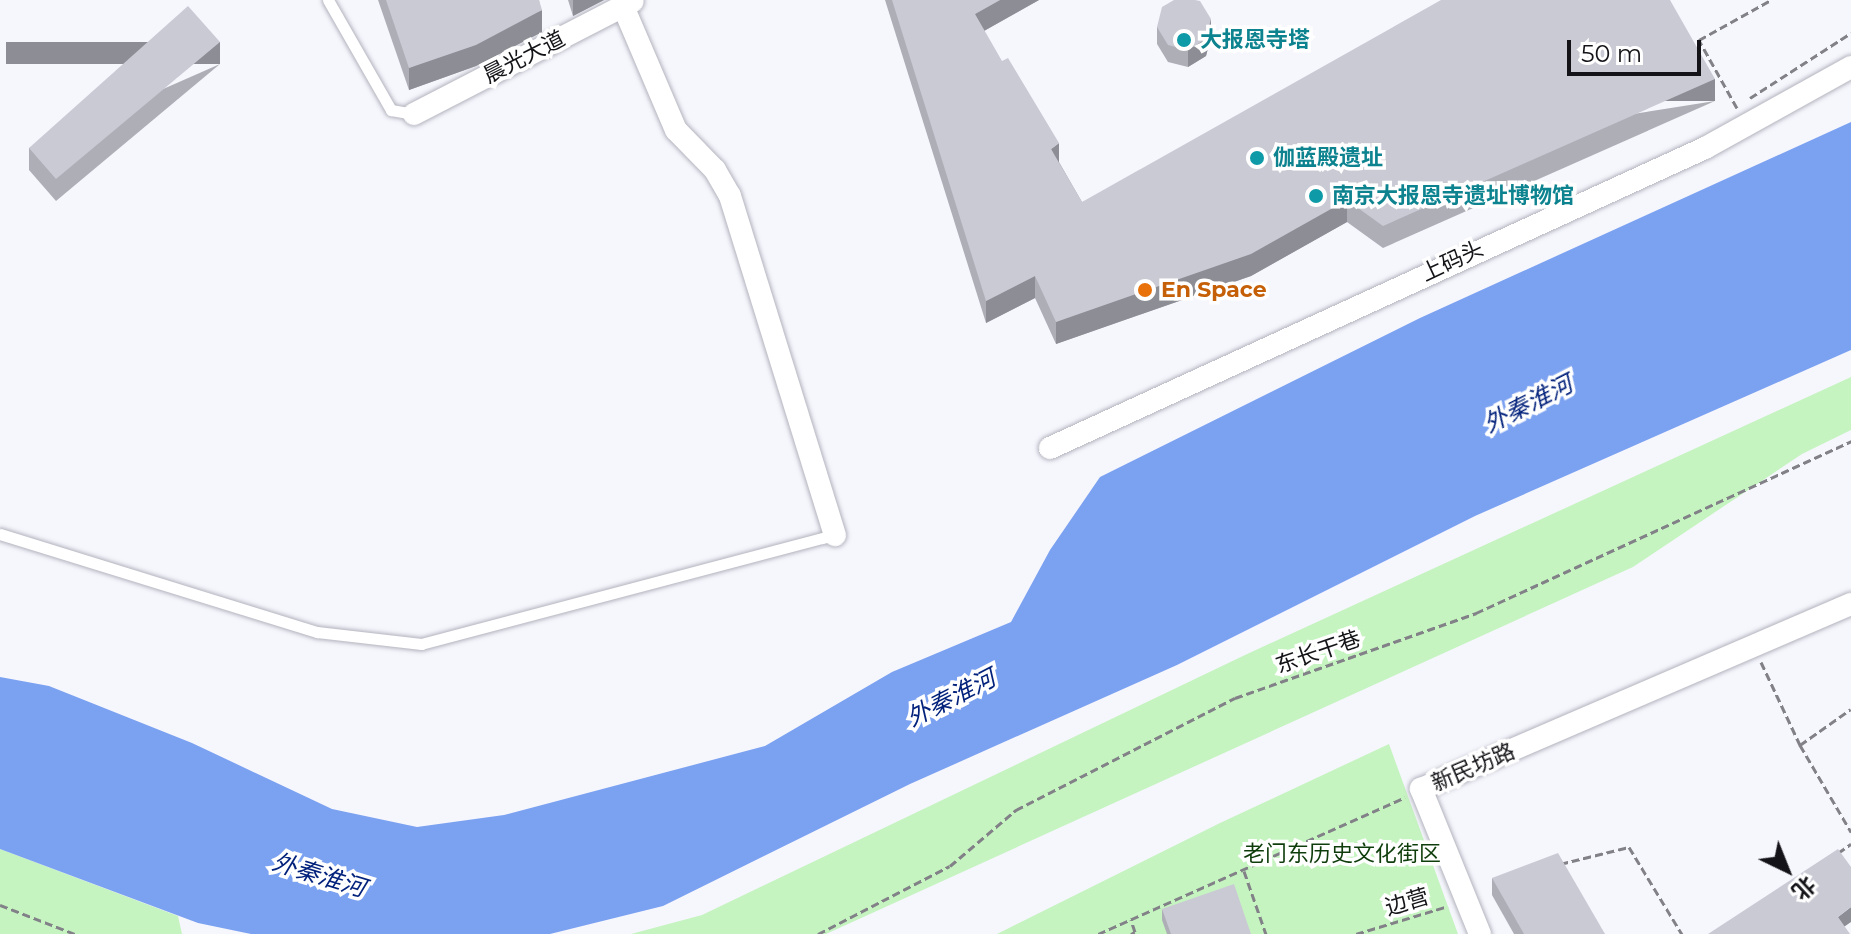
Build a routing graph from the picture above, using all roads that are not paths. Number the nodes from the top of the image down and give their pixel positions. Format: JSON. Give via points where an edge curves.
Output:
{"nodes":[{"id":1,"x":328,"y":0,"type":"edge"},
{"id":2,"x":629,"y":3,"type":"edge"},
{"id":3,"x":1851,"y":67,"type":"edge"},
{"id":4,"x":414,"y":114,"type":"joint"},
{"id":5,"x":1050,"y":448,"type":"dead end"},
{"id":6,"x":0,"y":534,"type":"edge"},
{"id":7,"x":835,"y":535,"type":"joint"},
{"id":8,"x":1851,"y":604,"type":"edge"},
{"id":9,"x":1480,"y":934,"type":"edge"}],
"edges":[{"from":1,"to":4,"type":"lane","via":[[391,110]]},
{"from":2,"to":4,"type":"street","name":"晨光大道"},
{"from":2,"to":7,"type":"street","via":[[676,130],[715,170],[730,196]]},
{"from":3,"to":5,"type":"street","name":"上码头"},
{"from":6,"to":7,"type":"lane","via":[[317,632],[421,644]]},
{"from":8,"to":9,"type":"street","name":"新民坊路","via":[[1421,789]]}]}
